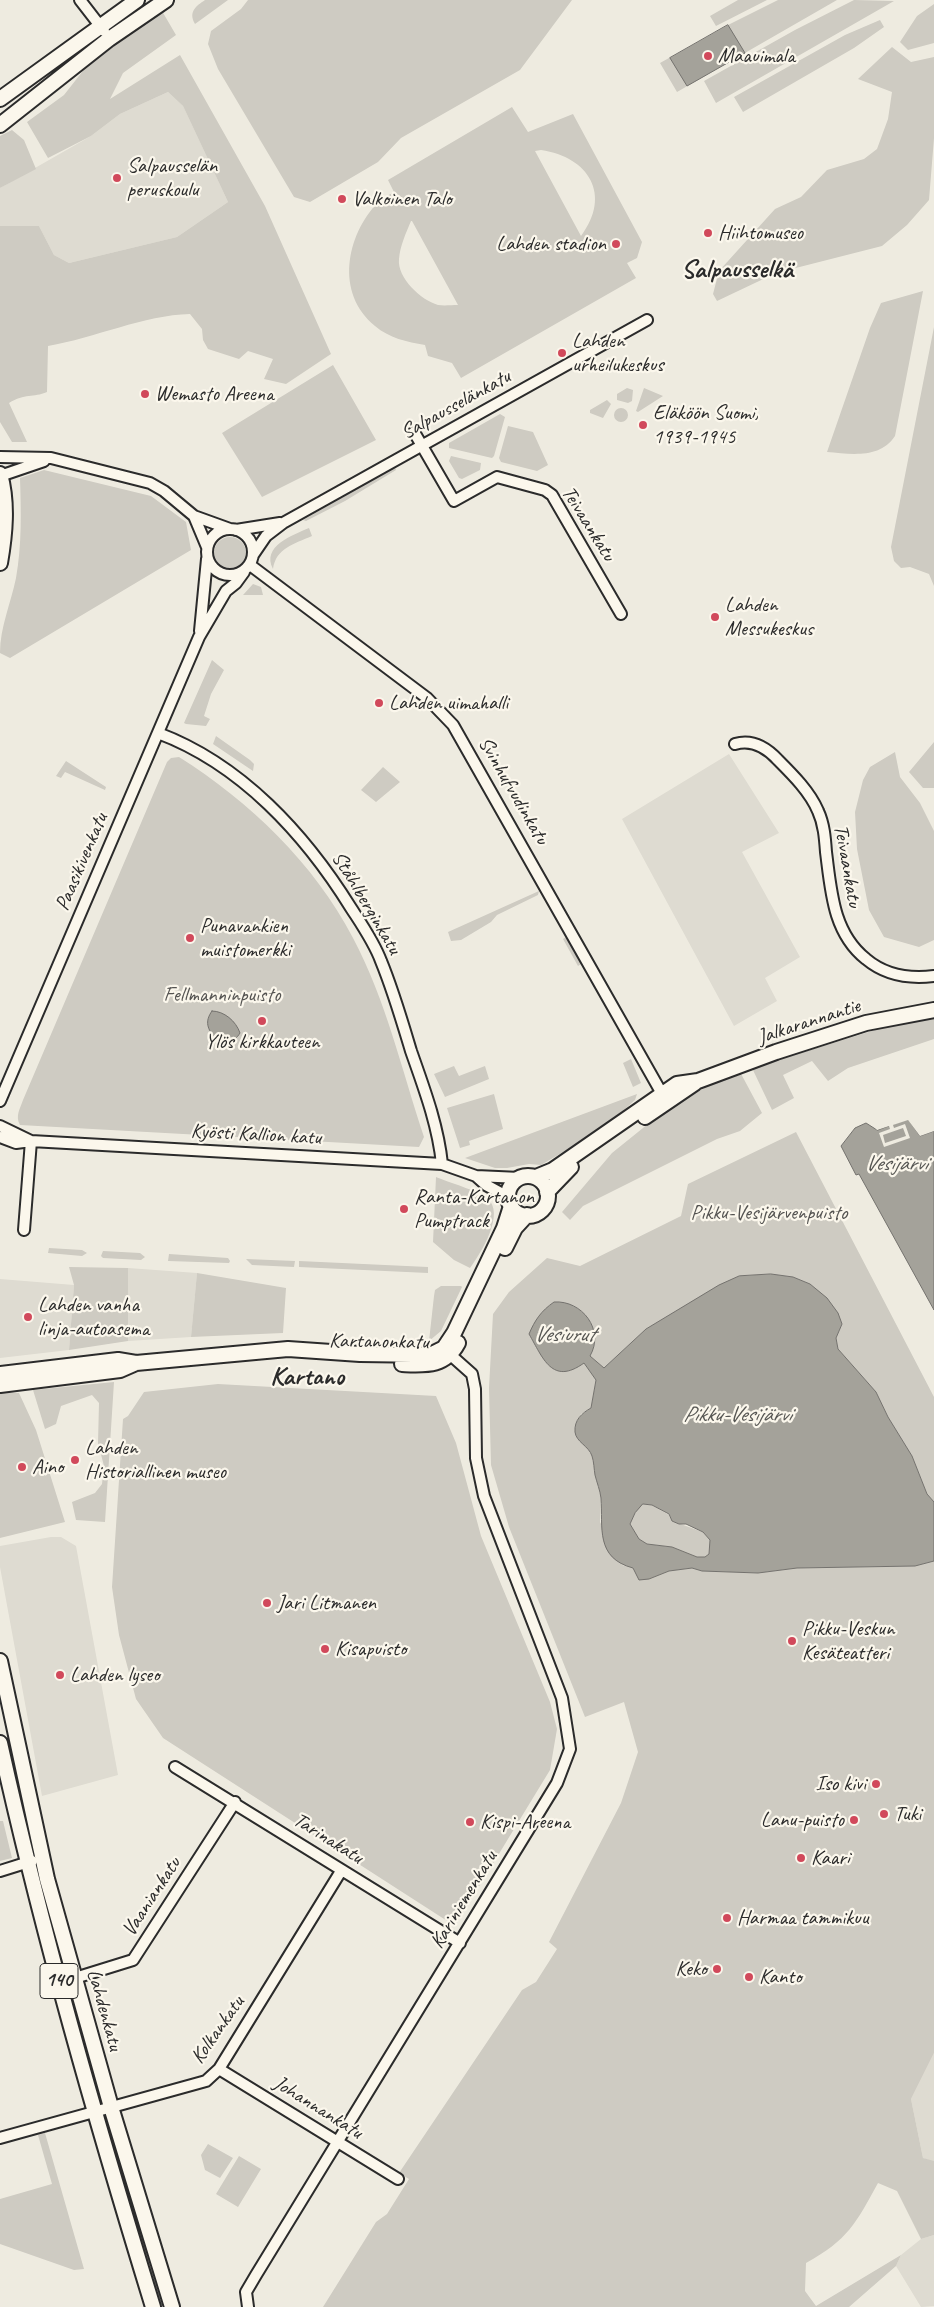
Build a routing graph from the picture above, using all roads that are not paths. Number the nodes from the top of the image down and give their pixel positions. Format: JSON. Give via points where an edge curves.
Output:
{"nodes":[{"id":1,"x":80,"y":0,"type":"edge"},
{"id":2,"x":136,"y":0,"type":"edge"},
{"id":3,"x":166,"y":0,"type":"edge"},
{"id":4,"x":100,"y":25,"type":"junction"},
{"id":5,"x":109,"y":39,"type":"junction"},
{"id":6,"x":0,"y":99,"type":"edge"},
{"id":7,"x":0,"y":125,"type":"edge"},
{"id":8,"x":647,"y":320,"type":"dead end"},
{"id":9,"x":414,"y":432,"type":"dead end"},
{"id":10,"x":421,"y":445,"type":"junction"},
{"id":11,"x":0,"y":457,"type":"edge"},
{"id":12,"x":51,"y":458,"type":"junction"},
{"id":13,"x":0,"y":475,"type":"edge"},
{"id":14,"x":194,"y":516,"type":"junction"},
{"id":15,"x":283,"y":523,"type":"junction"},
{"id":16,"x":233,"y":529,"type":"junction"},
{"id":17,"x":207,"y":547,"type":"junction"},
{"id":18,"x":254,"y":555,"type":"junction"},
{"id":19,"x":207,"y":559,"type":"junction"},
{"id":20,"x":0,"y":563,"type":"edge"},
{"id":21,"x":247,"y":569,"type":"junction"},
{"id":22,"x":621,"y":614,"type":"dead end"},
{"id":23,"x":199,"y":637,"type":"junction"},
{"id":24,"x":158,"y":733,"type":"junction"},
{"id":25,"x":735,"y":744,"type":"dead end"},
{"id":26,"x":934,"y":976,"type":"edge"},
{"id":27,"x":934,"y":1010,"type":"edge"},
{"id":28,"x":664,"y":1098,"type":"junction"},
{"id":29,"x":0,"y":1101,"type":"edge"},
{"id":30,"x":0,"y":1126,"type":"edge"},
{"id":31,"x":0,"y":1138,"type":"edge"},
{"id":32,"x":32,"y":1141,"type":"junction"},
{"id":33,"x":442,"y":1164,"type":"junction"},
{"id":34,"x":476,"y":1176,"type":"junction"},
{"id":35,"x":536,"y":1177,"type":"junction"},
{"id":36,"x":520,"y":1178,"type":"junction"},
{"id":37,"x":548,"y":1192,"type":"junction"},
{"id":38,"x":510,"y":1201,"type":"junction"},
{"id":39,"x":527,"y":1215,"type":"junction"},
{"id":40,"x":24,"y":1230,"type":"dead end"},
{"id":41,"x":448,"y":1351,"type":"junction"},
{"id":42,"x":264,"y":1352,"type":"junction"},
{"id":43,"x":136,"y":1363,"type":"junction"},
{"id":44,"x":0,"y":1374,"type":"edge"},
{"id":45,"x":0,"y":1385,"type":"edge"},
{"id":46,"x":0,"y":1661,"type":"edge"},
{"id":47,"x":0,"y":1743,"type":"edge"},
{"id":48,"x":175,"y":1767,"type":"dead end"},
{"id":49,"x":235,"y":1802,"type":"junction"},
{"id":50,"x":42,"y":1857,"type":"junction"},
{"id":51,"x":27,"y":1862,"type":"junction"},
{"id":52,"x":0,"y":1871,"type":"edge"},
{"id":53,"x":341,"y":1871,"type":"junction"},
{"id":54,"x":460,"y":1943,"type":"junction"},
{"id":55,"x":75,"y":1978,"type":"junction"},
{"id":56,"x":219,"y":2069,"type":"junction"},
{"id":57,"x":111,"y":2107,"type":"junction"},
{"id":58,"x":94,"y":2112,"type":"junction"},
{"id":59,"x":0,"y":2138,"type":"edge"},
{"id":60,"x":336,"y":2141,"type":"junction"},
{"id":61,"x":398,"y":2179,"type":"dead end"},
{"id":62,"x":153,"y":2307,"type":"edge"},
{"id":63,"x":172,"y":2307,"type":"edge"},
{"id":64,"x":248,"y":2307,"type":"edge"}],
"edges":[{"from":1,"to":4,"type":"street"},
{"from":2,"to":4,"type":"main road"},
{"from":3,"to":5,"type":"main road"},
{"from":4,"to":5,"type":"street"},
{"from":4,"to":6,"type":"main road"},
{"from":5,"to":7,"type":"main road"},
{"from":8,"to":10,"type":"street","name":"Salpausselänkatu"},
{"from":9,"to":10,"type":"street"},
{"from":10,"to":15,"type":"street","name":"Salpausselänkatu"},
{"from":10,"to":22,"type":"street","name":"Teivaankatu","via":[[454,500],[497,478],[545,490],[552,495]]},
{"from":11,"to":12,"type":"street"},
{"from":12,"to":13,"type":"street"},
{"from":12,"to":14,"type":"street","via":[[150,483]]},
{"from":13,"to":20,"type":"main road","via":[[5,532]]},
{"from":14,"to":16,"type":"street"},
{"from":14,"to":17,"type":"street"},
{"from":15,"to":16,"type":"street","name":"Salpausselänkatu"},
{"from":15,"to":18,"type":"street","name":"Salpausselänkatu","via":[[266,536]]},
{"from":16,"to":17,"type":"street","via":[[216,534]]},
{"from":16,"to":18,"type":"street","via":[[249,539]]},
{"from":17,"to":19,"type":"street"},
{"from":18,"to":21,"type":"street"},
{"from":19,"to":21,"type":"street","via":[[219,573],[232,576]]},
{"from":19,"to":23,"type":"street","name":"Paasikivenkatu"},
{"from":21,"to":23,"type":"street","name":"Paasikivenkatu","via":[[226,591]]},
{"from":21,"to":28,"type":"street","name":"Svinhufvudinkatu","via":[[427,698],[453,725]]},
{"from":23,"to":24,"type":"street","name":"Paasikivenkatu"},
{"from":24,"to":29,"type":"street","name":"Paasikivenkatu"},
{"from":24,"to":33,"type":"street","name":"Ståhlberginkatu","via":[[195,750],[269,803],[339,888],[381,959],[430,1107],[440,1142]]},
{"from":25,"to":26,"type":"street","name":"Teivaankatu","via":[[744,741],[755,743],[773,755],[792,774],[818,811],[824,828],[837,919],[856,952],[873,965],[895,974],[917,978]]},
{"from":27,"to":28,"type":"main road","name":"Jalkarannantie","via":[[866,1023],[698,1081],[677,1084]]},
{"from":28,"to":35,"type":"main road","name":"Jalkarannantie","via":[[553,1170]]},
{"from":28,"to":37,"type":"main road","name":"Jalkarannantie","via":[[566,1171]]},
{"from":30,"to":32,"type":"street","name":"Kyösti Kallion katu"},
{"from":31,"to":32,"type":"street","name":"Kyösti Kallion katu","via":[[16,1143]]},
{"from":32,"to":33,"type":"street","name":"Kyösti Kallion katu"},
{"from":32,"to":40,"type":"street"},
{"from":33,"to":34,"type":"street","name":"Kyösti Kallion katu"},
{"from":34,"to":36,"type":"street","name":"Kyösti Kallion katu"},
{"from":34,"to":38,"type":"street","name":"Kyösti Kallion katu"},
{"from":35,"to":36,"type":"main road"},
{"from":35,"to":37,"type":"main road"},
{"from":36,"to":38,"type":"main road","via":[[511,1186]]},
{"from":37,"to":39,"type":"main road","via":[[544,1207]]},
{"from":38,"to":39,"type":"main road","via":[[518,1212]]},
{"from":38,"to":41,"type":"main road","name":"Kartanonkatu","via":[[504,1228]]},
{"from":39,"to":41,"type":"main road","name":"Kartanonkatu","via":[[515,1228],[461,1338]]},
{"from":41,"to":42,"type":"main road","name":"Kartanonkatu","via":[[430,1356],[288,1349]]},
{"from":41,"to":42,"type":"main road","name":"Kartanonkatu","via":[[442,1362],[424,1365],[288,1358]]},
{"from":41,"to":54,"type":"street","name":"Kariniemenkatu","via":[[472,1374],[476,1389],[476,1458],[484,1496],[562,1698],[570,1748],[557,1783]]},
{"from":42,"to":43,"type":"main road","name":"Kartanonkatu"},
{"from":43,"to":44,"type":"main road","name":"Kartanonkatu","via":[[118,1360]]},
{"from":43,"to":45,"type":"main road","name":"Kartanonkatu","via":[[120,1370]]},
{"from":46,"to":50,"type":"main road","name":"Lahdenkatu","number":"140"},
{"from":47,"to":51,"type":"main road","name":"Lahdenkatu","number":"140"},
{"from":48,"to":49,"type":"street","name":"Tarinakatu"},
{"from":49,"to":53,"type":"street","name":"Tarinakatu"},
{"from":49,"to":55,"type":"street","name":"Vaaniankatu","via":[[133,1960]]},
{"from":50,"to":51,"type":"street"},
{"from":50,"to":55,"type":"main road","name":"Lahdenkatu","number":"140"},
{"from":51,"to":52,"type":"street"},
{"from":51,"to":58,"type":"main road","name":"Lahdenkatu","number":"140"},
{"from":53,"to":54,"type":"street","name":"Tarinakatu"},
{"from":53,"to":56,"type":"street","name":"Kolkankatu"},
{"from":54,"to":60,"type":"street","name":"Kariniemenkatu"},
{"from":55,"to":57,"type":"main road","name":"Lahdenkatu","number":"140"},
{"from":56,"to":57,"type":"street","name":"Kolkankatu","via":[[206,2080]]},
{"from":56,"to":60,"type":"street","name":"Johannankatu"},
{"from":57,"to":58,"type":"street","name":"Kolkankatu"},
{"from":57,"to":63,"type":"main road","name":"Lahdenkatu","number":"140"},
{"from":58,"to":59,"type":"street","name":"Kolkankatu"},
{"from":58,"to":62,"type":"main road","name":"Lahdenkatu","number":"140"},
{"from":60,"to":61,"type":"street","name":"Johannankatu"},
{"from":60,"to":64,"type":"street","name":"Kariniemenkatu","via":[[246,2292]]}]}
